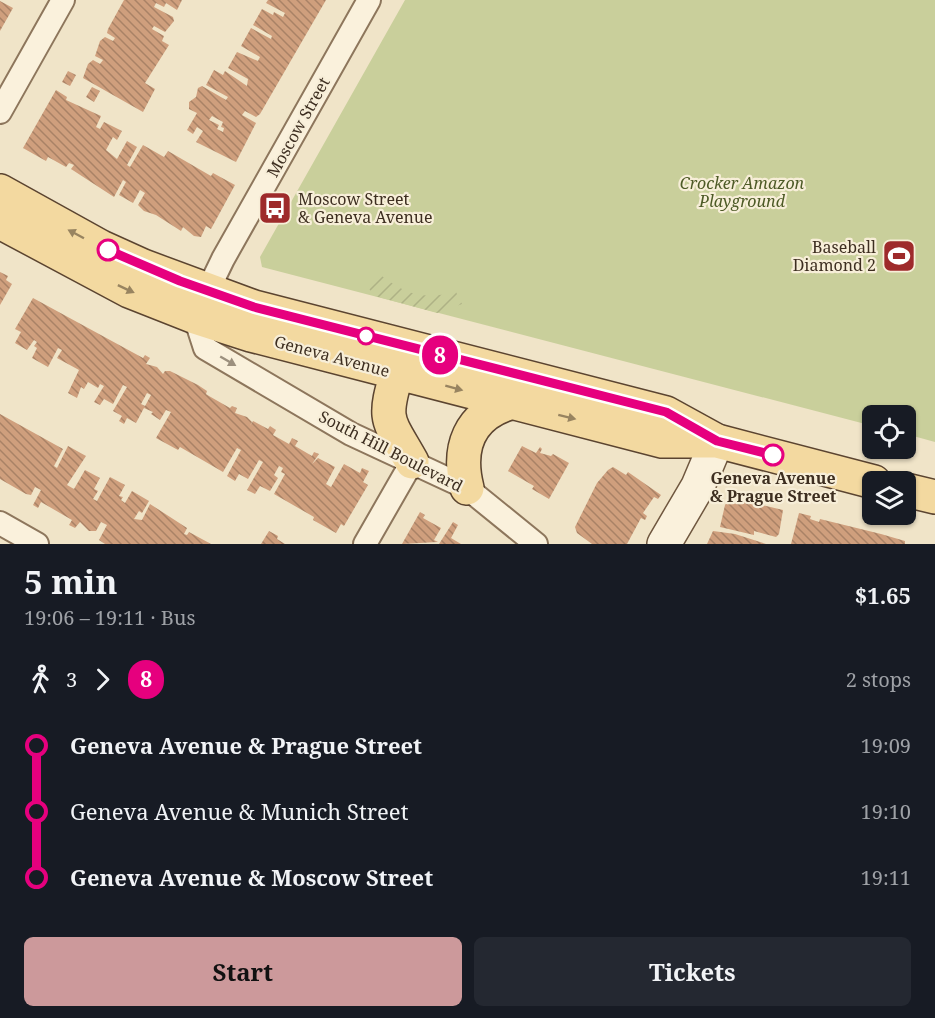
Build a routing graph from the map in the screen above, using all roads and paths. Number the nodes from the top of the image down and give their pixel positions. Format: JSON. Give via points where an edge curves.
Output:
{"nodes":[{"id":1,"x":63,"y":0,"type":"edge"},
{"id":2,"x":369,"y":0,"type":"edge"},
{"id":3,"x":0,"y":112,"type":"edge"},
{"id":4,"x":0,"y":191,"type":"edge"},
{"id":5,"x":0,"y":222,"type":"edge"},
{"id":6,"x":200,"y":304,"type":"junction"},
{"id":7,"x":397,"y":373,"type":"junction"},
{"id":8,"x":510,"y":403,"type":"junction"},
{"id":9,"x":717,"y":441,"type":"junction"},
{"id":10,"x":412,"y":462,"type":"junction"},
{"id":11,"x":862,"y":479,"type":"edge"},
{"id":12,"x":467,"y":488,"type":"junction"},
{"id":13,"x":916,"y":492,"type":"edge"},
{"id":14,"x":935,"y":497,"type":"edge"},
{"id":15,"x":0,"y":523,"type":"edge"},
{"id":16,"x":37,"y":544,"type":"edge"},
{"id":17,"x":365,"y":544,"type":"edge"},
{"id":18,"x":536,"y":544,"type":"edge"},
{"id":19,"x":664,"y":544,"type":"edge"}],
"edges":[{"from":1,"to":3,"type":"street"},
{"from":2,"to":6,"type":"street","name":"Moscow Street"},
{"from":6,"to":4,"type":"main road","name":"Geneva Avenue","one_way":true},
{"from":5,"to":6,"type":"main road","name":"Geneva Avenue","one_way":true,"via":[[119,286]]},
{"from":6,"to":7,"type":"main road","name":"Geneva Avenue"},
{"from":6,"to":9,"type":"main road","name":"Geneva Avenue","via":[[264,310],[666,412]]},
{"from":6,"to":10,"type":"street","name":"South Hill Boulevard","one_way":true,"via":[[205,348],[351,434]]},
{"from":7,"to":8,"type":"main road","name":"Geneva Avenue","one_way":true},
{"from":7,"to":10,"type":"main road","via":[[388,419]]},
{"from":8,"to":9,"type":"main road","name":"Geneva Avenue","one_way":true,"via":[[662,441]]},
{"from":8,"to":12,"type":"main road","via":[[491,408],[476,423],[464,450],[462,468]]},
{"from":9,"to":11,"type":"main road","name":"Geneva Avenue"},
{"from":9,"to":19,"type":"street","via":[[698,486]]},
{"from":10,"to":12,"type":"street","name":"South Hill Boulevard"},
{"from":10,"to":17,"type":"street"},
{"from":12,"to":18,"type":"street","name":"South Hill Boulevard"},
{"from":13,"to":14,"type":"main road"},
{"from":15,"to":16,"type":"street"}]}
